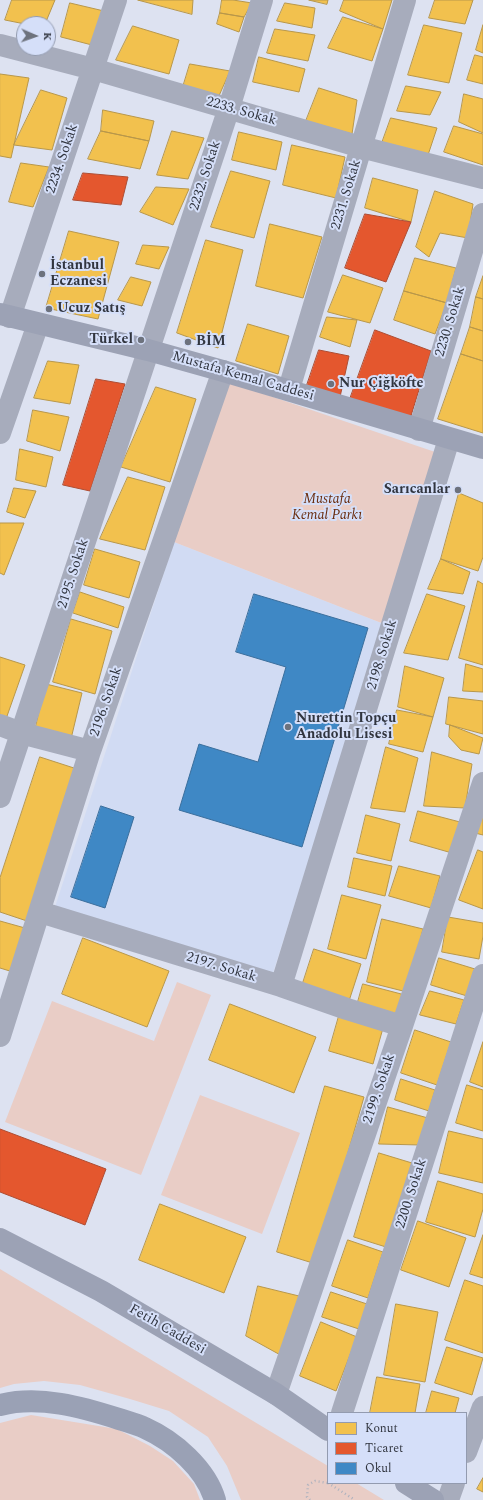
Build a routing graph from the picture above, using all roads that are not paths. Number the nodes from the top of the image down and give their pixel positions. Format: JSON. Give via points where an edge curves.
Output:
{"nodes":[{"id":1,"x":116,"y":0,"type":"edge"},
{"id":2,"x":262,"y":0,"type":"edge"},
{"id":3,"x":405,"y":0,"type":"edge"},
{"id":4,"x":0,"y":45,"type":"edge"},
{"id":5,"x":93,"y":69,"type":"junction"},
{"id":6,"x":228,"y":108,"type":"junction"},
{"id":7,"x":361,"y":147,"type":"junction"},
{"id":8,"x":483,"y":178,"type":"edge"},
{"id":9,"x":483,"y":214,"type":"edge"},
{"id":10,"x":5,"y":316,"type":"edge"},
{"id":11,"x":38,"y":324,"type":"junction"},
{"id":12,"x":148,"y":350,"type":"junction"},
{"id":13,"x":223,"y":371,"type":"junction"},
{"id":14,"x":289,"y":389,"type":"junction"},
{"id":15,"x":419,"y":430,"type":"junction"},
{"id":16,"x":0,"y":433,"type":"edge"},
{"id":17,"x":450,"y":439,"type":"junction"},
{"id":18,"x":483,"y":448,"type":"edge"},
{"id":19,"x":0,"y":725,"type":"edge"},
{"id":20,"x":21,"y":733,"type":"junction"},
{"id":21,"x":90,"y":751,"type":"junction"},
{"id":22,"x":483,"y":783,"type":"edge"},
{"id":23,"x":0,"y":797,"type":"edge"},
{"id":24,"x":475,"y":833,"type":"edge"},
{"id":25,"x":40,"y":912,"type":"junction"},
{"id":26,"x":483,"y":975,"type":"edge"},
{"id":27,"x":281,"y":986,"type":"junction"},
{"id":28,"x":402,"y":1026,"type":"junction"},
{"id":29,"x":0,"y":1036,"type":"edge"},
{"id":30,"x":0,"y":1239,"type":"edge"},
{"id":31,"x":276,"y":1394,"type":"junction"},
{"id":32,"x":0,"y":1405,"type":"edge"},
{"id":33,"x":483,"y":1407,"type":"edge"},
{"id":34,"x":342,"y":1412,"type":"edge"},
{"id":35,"x":327,"y":1429,"type":"edge"},
{"id":36,"x":467,"y":1449,"type":"edge"},
{"id":37,"x":408,"y":1484,"type":"edge"},
{"id":38,"x":454,"y":1484,"type":"edge"},
{"id":39,"x":215,"y":1500,"type":"edge"},
{"id":40,"x":433,"y":1500,"type":"edge"},
{"id":41,"x":448,"y":1500,"type":"edge"}],
"edges":[{"from":1,"to":5,"type":"street","name":"2234. Sokak"},
{"from":2,"to":6,"type":"street","name":"2232. Sokak"},
{"from":3,"to":7,"type":"street","name":"2231. Sokak"},
{"from":4,"to":5,"type":"street","name":"2233. Sokak"},
{"from":5,"to":6,"type":"street","name":"2233. Sokak"},
{"from":5,"to":10,"type":"street","name":"2234. Sokak"},
{"from":6,"to":7,"type":"street","name":"2233. Sokak"},
{"from":6,"to":12,"type":"street","name":"2232. Sokak"},
{"from":7,"to":8,"type":"street","name":"2233. Sokak"},
{"from":7,"to":14,"type":"street","name":"2231. Sokak"},
{"from":9,"to":15,"type":"street","name":"2230. Sokak"},
{"from":10,"to":11,"type":"street","name":"Mustafa Kemal Caddesi"},
{"from":11,"to":12,"type":"street","name":"Mustafa Kemal Caddesi"},
{"from":11,"to":16,"type":"street"},
{"from":12,"to":13,"type":"street","name":"Mustafa Kemal Caddesi"},
{"from":12,"to":20,"type":"street","name":"2195. Sokak"},
{"from":13,"to":14,"type":"street","name":"Mustafa Kemal Caddesi"},
{"from":13,"to":21,"type":"street","name":"2196. Sokak"},
{"from":14,"to":15,"type":"street","name":"Mustafa Kemal Caddesi"},
{"from":15,"to":17,"type":"street","name":"Mustafa Kemal Caddesi"},
{"from":17,"to":18,"type":"street","name":"Mustafa Kemal Caddesi"},
{"from":17,"to":27,"type":"street","name":"2198. Sokak"},
{"from":19,"to":20,"type":"street"},
{"from":20,"to":21,"type":"street"},
{"from":20,"to":23,"type":"street","name":"2195. Sokak"},
{"from":21,"to":25,"type":"street","name":"2196. Sokak"},
{"from":22,"to":24,"type":"street","name":"2199. Sokak"},
{"from":24,"to":28,"type":"street","name":"2199. Sokak"},
{"from":25,"to":27,"type":"street","name":"2197. Sokak"},
{"from":25,"to":29,"type":"street","name":"2196. Sokak"},
{"from":26,"to":34,"type":"street","name":"2200. Sokak"},
{"from":27,"to":28,"type":"street","name":"2197. Sokak"},
{"from":28,"to":31,"type":"street","name":"2199. Sokak"},
{"from":30,"to":31,"type":"street","name":"Fetih Caddesi","via":[[101,1292]]},
{"from":31,"to":35,"type":"street","name":"Fetih Caddesi"},
{"from":32,"to":39,"type":"highway","via":[[47,1402],[94,1411],[145,1428],[176,1447],[197,1468],[211,1488]]},
{"from":33,"to":36,"type":"street"},
{"from":37,"to":40,"type":"street"},
{"from":38,"to":41,"type":"street"}]}
